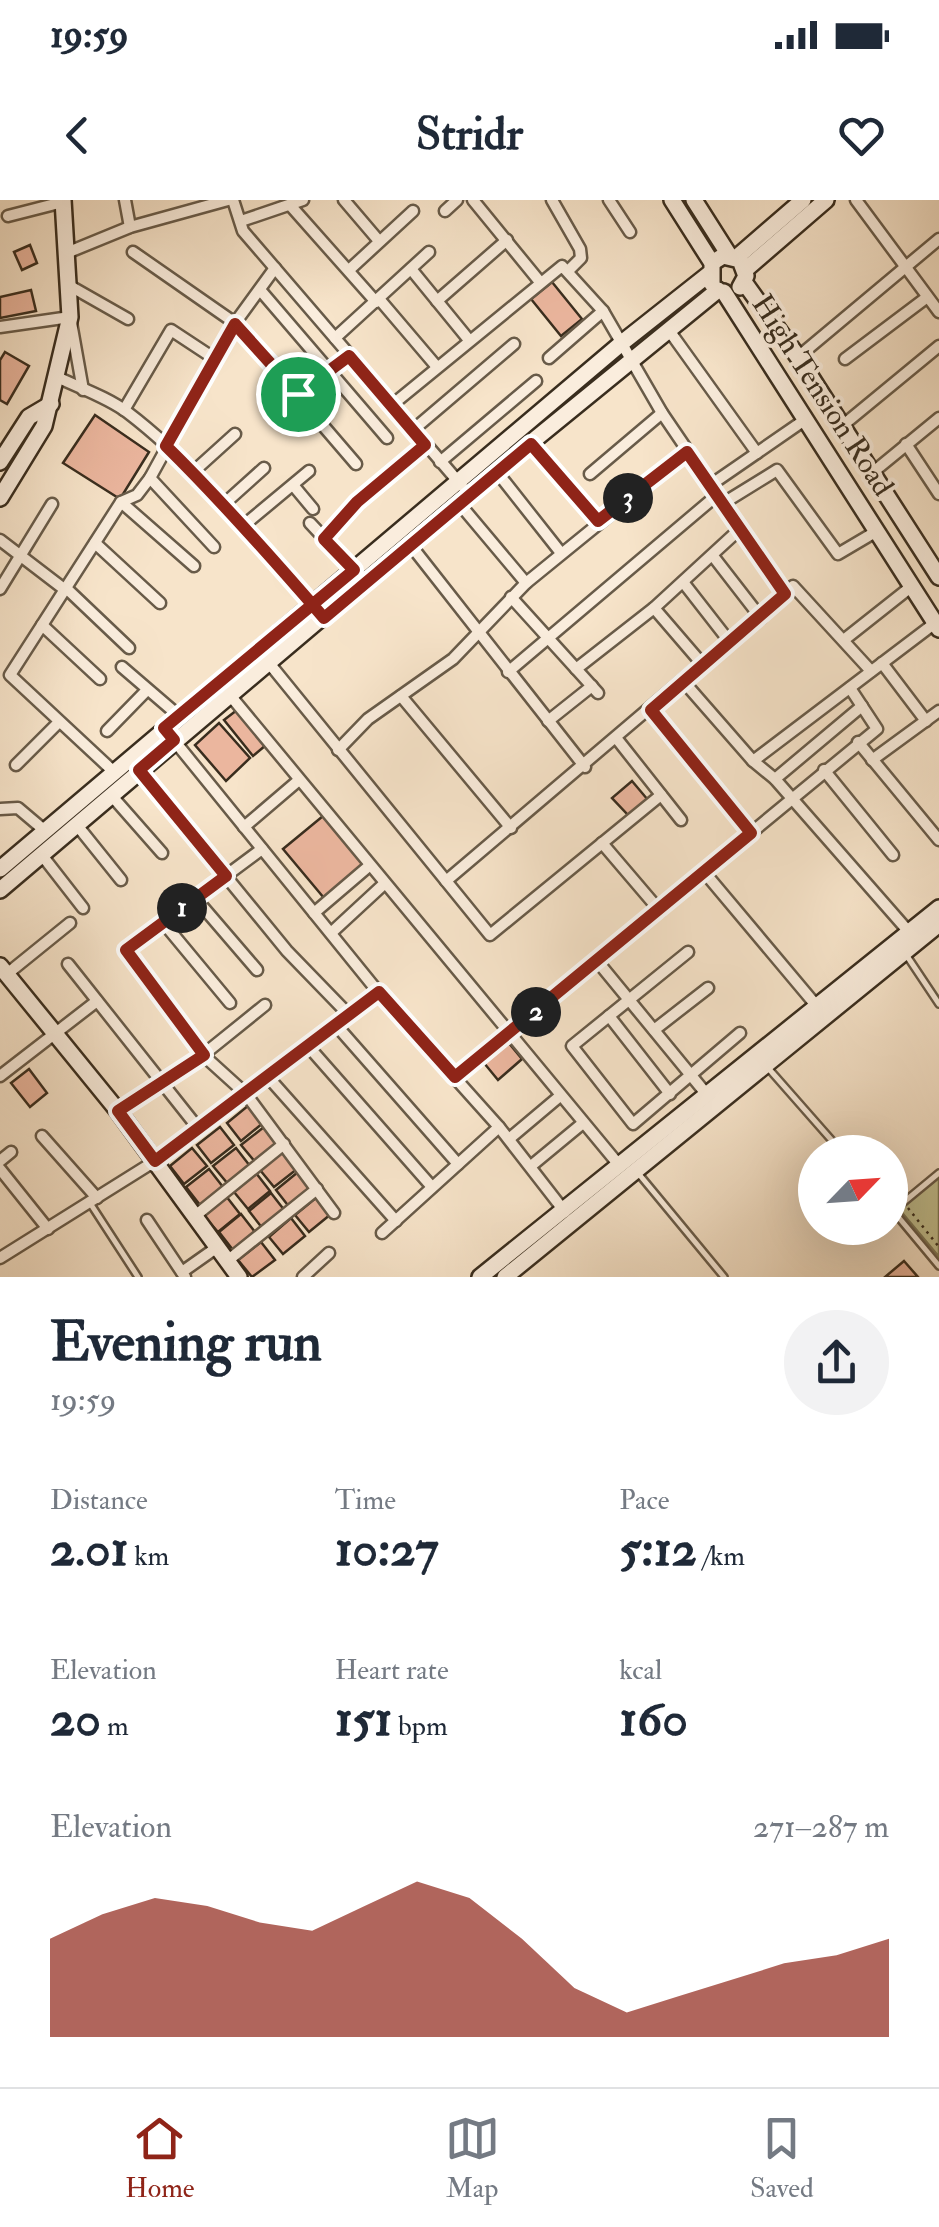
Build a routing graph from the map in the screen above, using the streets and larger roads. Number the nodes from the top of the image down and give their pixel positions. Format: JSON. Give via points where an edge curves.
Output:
{"nodes":[{"id":1,"x":125,"y":200,"type":"edge"},
{"id":2,"x":231,"y":200,"type":"edge"},
{"id":3,"x":344,"y":200,"type":"edge"},
{"id":4,"x":457,"y":200,"type":"edge"},
{"id":5,"x":473,"y":200,"type":"edge"},
{"id":6,"x":552,"y":200,"type":"edge"},
{"id":7,"x":610,"y":200,"type":"edge"},
{"id":8,"x":672,"y":200,"type":"edge"},
{"id":9,"x":694,"y":200,"type":"edge"},
{"id":10,"x":802,"y":200,"type":"edge"},
{"id":11,"x":826,"y":200,"type":"edge"},
{"id":12,"x":856,"y":200,"type":"edge"},
{"id":13,"x":63,"y":201,"type":"edge"},
{"id":14,"x":298,"y":202,"type":"edge"},
{"id":15,"x":413,"y":211,"type":"dead end"},
{"id":16,"x":445,"y":211,"type":"dead end"},
{"id":17,"x":8,"y":216,"type":"dead end"},
{"id":18,"x":242,"y":222,"type":"junction"},
{"id":19,"x":130,"y":227,"type":"junction"},
{"id":20,"x":630,"y":232,"type":"dead end"},
{"id":21,"x":939,"y":239,"type":"edge"},
{"id":22,"x":507,"y":240,"type":"junction"},
{"id":23,"x":379,"y":241,"type":"junction"},
{"id":24,"x":69,"y":252,"type":"junction"},
{"id":25,"x":133,"y":252,"type":"dead end"},
{"id":26,"x":429,"y":252,"type":"dead end"},
{"id":27,"x":739,"y":266,"type":"junction"},
{"id":28,"x":275,"y":268,"type":"junction"},
{"id":29,"x":710,"y":268,"type":"junction"},
{"id":30,"x":905,"y":268,"type":"junction"},
{"id":31,"x":411,"y":269,"type":"junction"},
{"id":32,"x":349,"y":270,"type":"junction"},
{"id":33,"x":568,"y":271,"type":"junction"},
{"id":34,"x":540,"y":282,"type":"junction"},
{"id":35,"x":70,"y":286,"type":"junction"},
{"id":36,"x":261,"y":291,"type":"junction"},
{"id":37,"x":721,"y":291,"type":"junction"},
{"id":38,"x":378,"y":301,"type":"junction"},
{"id":39,"x":437,"y":301,"type":"junction"},
{"id":40,"x":935,"y":305,"type":"edge"},
{"id":41,"x":603,"y":311,"type":"junction"},
{"id":42,"x":70,"y":317,"type":"junction"},
{"id":43,"x":128,"y":319,"type":"dead end"},
{"id":44,"x":235,"y":324,"type":"junction"},
{"id":45,"x":0,"y":327,"type":"edge"},
{"id":46,"x":668,"y":329,"type":"junction"},
{"id":47,"x":334,"y":338,"type":"junction"},
{"id":48,"x":469,"y":340,"type":"junction"},
{"id":49,"x":623,"y":342,"type":"junction"},
{"id":50,"x":514,"y":344,"type":"dead end"},
{"id":51,"x":939,"y":346,"type":"edge"},
{"id":52,"x":349,"y":356,"type":"junction"},
{"id":53,"x":798,"y":357,"type":"junction"},
{"id":54,"x":549,"y":358,"type":"dead end"},
{"id":55,"x":215,"y":359,"type":"junction"},
{"id":56,"x":845,"y":359,"type":"dead end"},
{"id":57,"x":632,"y":360,"type":"junction"},
{"id":58,"x":436,"y":367,"type":"junction"},
{"id":59,"x":331,"y":372,"type":"junction"},
{"id":60,"x":57,"y":377,"type":"junction"},
{"id":61,"x":536,"y":381,"type":"dead end"},
{"id":62,"x":83,"y":390,"type":"junction"},
{"id":63,"x":298,"y":394,"type":"junction"},
{"id":64,"x":51,"y":404,"type":"junction"},
{"id":65,"x":392,"y":405,"type":"junction"},
{"id":66,"x":124,"y":410,"type":"junction"},
{"id":67,"x":662,"y":414,"type":"junction"},
{"id":68,"x":939,"y":418,"type":"edge"},
{"id":69,"x":806,"y":420,"type":"junction"},
{"id":70,"x":842,"y":426,"type":"junction"},
{"id":71,"x":413,"y":430,"type":"junction"},
{"id":72,"x":235,"y":434,"type":"dead end"},
{"id":73,"x":386,"y":438,"type":"dead end"},
{"id":74,"x":531,"y":444,"type":"junction"},
{"id":75,"x":906,"y":444,"type":"junction"},
{"id":76,"x":425,"y":445,"type":"junction"},
{"id":77,"x":166,"y":446,"type":"junction"},
{"id":78,"x":687,"y":452,"type":"junction"},
{"id":79,"x":756,"y":453,"type":"junction"},
{"id":80,"x":0,"y":462,"type":"edge"},
{"id":81,"x":440,"y":462,"type":"junction"},
{"id":82,"x":356,"y":464,"type":"dead end"},
{"id":83,"x":264,"y":468,"type":"dead end"},
{"id":84,"x":309,"y":471,"type":"dead end"},
{"id":85,"x":193,"y":472,"type":"junction"},
{"id":86,"x":497,"y":472,"type":"junction"},
{"id":87,"x":872,"y":473,"type":"junction"},
{"id":88,"x":590,"y":474,"type":"dead end"},
{"id":89,"x":150,"y":478,"type":"junction"},
{"id":90,"x":292,"y":485,"type":"junction"},
{"id":91,"x":461,"y":493,"type":"junction"},
{"id":92,"x":939,"y":494,"type":"edge"},
{"id":93,"x":716,"y":495,"type":"junction"},
{"id":94,"x":0,"y":498,"type":"edge"},
{"id":95,"x":121,"y":502,"type":"junction"},
{"id":96,"x":52,"y":504,"type":"dead end"},
{"id":97,"x":224,"y":504,"type":"junction"},
{"id":98,"x":312,"y":509,"type":"dead end"},
{"id":99,"x":598,"y":521,"type":"junction"},
{"id":100,"x":310,"y":523,"type":"dead end"},
{"id":101,"x":244,"y":526,"type":"junction"},
{"id":102,"x":741,"y":528,"type":"junction"},
{"id":103,"x":877,"y":531,"type":"junction"},
{"id":104,"x":324,"y":539,"type":"junction"},
{"id":105,"x":0,"y":540,"type":"edge"},
{"id":106,"x":94,"y":542,"type":"junction"},
{"id":107,"x":409,"y":543,"type":"junction"},
{"id":108,"x":214,"y":547,"type":"dead end"},
{"id":109,"x":560,"y":554,"type":"junction"},
{"id":110,"x":713,"y":556,"type":"junction"},
{"id":111,"x":20,"y":558,"type":"junction"},
{"id":112,"x":194,"y":566,"type":"dead end"},
{"id":113,"x":354,"y":570,"type":"junction"},
{"id":114,"x":939,"y":577,"type":"edge"},
{"id":115,"x":683,"y":582,"type":"junction"},
{"id":116,"x":526,"y":583,"type":"junction"},
{"id":117,"x":912,"y":586,"type":"junction"},
{"id":118,"x":65,"y":588,"type":"junction"},
{"id":119,"x":0,"y":589,"type":"edge"},
{"id":120,"x":785,"y":594,"type":"junction"},
{"id":121,"x":511,"y":598,"type":"junction"},
{"id":122,"x":160,"y":604,"type":"dead end"},
{"id":123,"x":654,"y":608,"type":"junction"},
{"id":124,"x":319,"y":612,"type":"junction"},
{"id":125,"x":761,"y":618,"type":"junction"},
{"id":126,"x":42,"y":624,"type":"junction"},
{"id":127,"x":937,"y":626,"type":"edge"},
{"id":128,"x":477,"y":631,"type":"junction"},
{"id":129,"x":549,"y":639,"type":"junction"},
{"id":130,"x":845,"y":640,"type":"junction"},
{"id":131,"x":730,"y":641,"type":"junction"},
{"id":132,"x":129,"y":648,"type":"dead end"},
{"id":133,"x":268,"y":663,"type":"junction"},
{"id":134,"x":882,"y":663,"type":"junction"},
{"id":135,"x":703,"y":665,"type":"junction"},
{"id":136,"x":122,"y":666,"type":"dead end"},
{"id":137,"x":576,"y":669,"type":"junction"},
{"id":138,"x":871,"y":671,"type":"junction"},
{"id":139,"x":508,"y":672,"type":"junction"},
{"id":140,"x":10,"y":675,"type":"junction"},
{"id":141,"x":100,"y":679,"type":"dead end"},
{"id":142,"x":684,"y":682,"type":"junction"},
{"id":143,"x":0,"y":688,"type":"edge"},
{"id":144,"x":850,"y":688,"type":"junction"},
{"id":145,"x":148,"y":690,"type":"junction"},
{"id":146,"x":228,"y":694,"type":"junction"},
{"id":147,"x":401,"y":696,"type":"junction"},
{"id":148,"x":862,"y":706,"type":"junction"},
{"id":149,"x":651,"y":710,"type":"junction"},
{"id":150,"x":939,"y":711,"type":"edge"},
{"id":151,"x":179,"y":716,"type":"junction"},
{"id":152,"x":926,"y":720,"type":"junction"},
{"id":153,"x":548,"y":722,"type":"junction"},
{"id":154,"x":58,"y":723,"type":"junction"},
{"id":155,"x":107,"y":731,"type":"dead end"},
{"id":156,"x":169,"y":734,"type":"junction"},
{"id":157,"x":617,"y":739,"type":"junction"},
{"id":158,"x":858,"y":742,"type":"junction"},
{"id":159,"x":338,"y":750,"type":"junction"},
{"id":160,"x":872,"y":760,"type":"junction"},
{"id":161,"x":752,"y":761,"type":"junction"},
{"id":162,"x":16,"y":765,"type":"dead end"},
{"id":163,"x":585,"y":767,"type":"junction"},
{"id":164,"x":139,"y":770,"type":"junction"},
{"id":165,"x":824,"y":770,"type":"junction"},
{"id":166,"x":113,"y":771,"type":"junction"},
{"id":167,"x":774,"y":779,"type":"junction"},
{"id":168,"x":299,"y":780,"type":"junction"},
{"id":169,"x":111,"y":795,"type":"junction"},
{"id":170,"x":661,"y":795,"type":"junction"},
{"id":171,"x":791,"y":798,"type":"junction"},
{"id":172,"x":0,"y":809,"type":"edge"},
{"id":173,"x":681,"y":820,"type":"dead end"},
{"id":174,"x":76,"y":824,"type":"junction"},
{"id":175,"x":244,"y":826,"type":"junction"},
{"id":176,"x":511,"y":828,"type":"junction"},
{"id":177,"x":44,"y":830,"type":"junction"},
{"id":178,"x":751,"y":833,"type":"junction"},
{"id":179,"x":939,"y":840,"type":"edge"},
{"id":180,"x":602,"y":843,"type":"junction"},
{"id":181,"x":262,"y":849,"type":"junction"},
{"id":182,"x":162,"y":852,"type":"dead end"},
{"id":183,"x":41,"y":854,"type":"junction"},
{"id":184,"x":894,"y":856,"type":"dead end"},
{"id":185,"x":369,"y":866,"type":"junction"},
{"id":186,"x":0,"y":869,"type":"edge"},
{"id":187,"x":705,"y":874,"type":"junction"},
{"id":188,"x":226,"y":876,"type":"junction"},
{"id":189,"x":120,"y":880,"type":"dead end"},
{"id":190,"x":446,"y":881,"type":"junction"},
{"id":191,"x":384,"y":884,"type":"junction"},
{"id":192,"x":0,"y":890,"type":"edge"},
{"id":193,"x":196,"y":899,"type":"junction"},
{"id":194,"x":83,"y":908,"type":"dead end"},
{"id":195,"x":939,"y":908,"type":"edge"},
{"id":196,"x":660,"y":911,"type":"junction"},
{"id":197,"x":314,"y":913,"type":"junction"},
{"id":198,"x":162,"y":921,"type":"junction"},
{"id":199,"x":70,"y":924,"type":"dead end"},
{"id":200,"x":939,"y":924,"type":"edge"},
{"id":201,"x":330,"y":933,"type":"junction"},
{"id":202,"x":903,"y":941,"type":"junction"},
{"id":203,"x":688,"y":952,"type":"dead end"},
{"id":204,"x":598,"y":962,"type":"junction"},
{"id":205,"x":68,"y":964,"type":"dead end"},
{"id":206,"x":4,"y":970,"type":"edge"},
{"id":207,"x":257,"y":970,"type":"dead end"},
{"id":208,"x":708,"y":988,"type":"dead end"},
{"id":209,"x":379,"y":992,"type":"junction"},
{"id":210,"x":630,"y":999,"type":"junction"},
{"id":211,"x":97,"y":1001,"type":"junction"},
{"id":212,"x":230,"y":1003,"type":"dead end"},
{"id":213,"x":265,"y":1005,"type":"dead end"},
{"id":214,"x":821,"y":1011,"type":"junction"},
{"id":215,"x":349,"y":1015,"type":"junction"},
{"id":216,"x":609,"y":1016,"type":"junction"},
{"id":217,"x":336,"y":1025,"type":"junction"},
{"id":218,"x":654,"y":1030,"type":"junction"},
{"id":219,"x":509,"y":1034,"type":"junction"},
{"id":220,"x":740,"y":1034,"type":"dead end"},
{"id":221,"x":53,"y":1035,"type":"junction"},
{"id":222,"x":308,"y":1046,"type":"junction"},
{"id":223,"x":204,"y":1055,"type":"junction"},
{"id":224,"x":690,"y":1074,"type":"junction"},
{"id":225,"x":0,"y":1076,"type":"edge"},
{"id":226,"x":268,"y":1077,"type":"junction"},
{"id":227,"x":455,"y":1077,"type":"junction"},
{"id":228,"x":162,"y":1078,"type":"junction"},
{"id":229,"x":246,"y":1094,"type":"junction"},
{"id":230,"x":670,"y":1094,"type":"junction"},
{"id":231,"x":560,"y":1096,"type":"junction"},
{"id":232,"x":712,"y":1101,"type":"junction"},
{"id":233,"x":118,"y":1111,"type":"junction"},
{"id":234,"x":583,"y":1123,"type":"junction"},
{"id":235,"x":499,"y":1127,"type":"junction"},
{"id":236,"x":198,"y":1128,"type":"junction"},
{"id":237,"x":42,"y":1136,"type":"dead end"},
{"id":238,"x":509,"y":1139,"type":"junction"},
{"id":239,"x":284,"y":1144,"type":"junction"},
{"id":240,"x":11,"y":1152,"type":"dead end"},
{"id":241,"x":0,"y":1161,"type":"edge"},
{"id":242,"x":155,"y":1161,"type":"junction"},
{"id":243,"x":458,"y":1164,"type":"junction"},
{"id":244,"x":627,"y":1165,"type":"junction"},
{"id":245,"x":531,"y":1166,"type":"junction"},
{"id":246,"x":0,"y":1169,"type":"edge"},
{"id":247,"x":432,"y":1187,"type":"junction"},
{"id":248,"x":318,"y":1189,"type":"junction"},
{"id":249,"x":93,"y":1201,"type":"junction"},
{"id":250,"x":334,"y":1213,"type":"dead end"},
{"id":251,"x":194,"y":1216,"type":"junction"},
{"id":252,"x":568,"y":1216,"type":"junction"},
{"id":253,"x":146,"y":1220,"type":"dead end"},
{"id":254,"x":396,"y":1221,"type":"junction"},
{"id":255,"x":48,"y":1230,"type":"junction"},
{"id":256,"x":382,"y":1232,"type":"dead end"},
{"id":257,"x":216,"y":1248,"type":"junction"},
{"id":258,"x":2,"y":1253,"type":"edge"},
{"id":259,"x":329,"y":1254,"type":"dead end"},
{"id":260,"x":226,"y":1262,"type":"junction"},
{"id":261,"x":184,"y":1275,"type":"edge"},
{"id":262,"x":239,"y":1277,"type":"edge"},
{"id":263,"x":304,"y":1277,"type":"edge"},
{"id":264,"x":480,"y":1277,"type":"edge"},
{"id":265,"x":505,"y":1277,"type":"edge"}],
"edges":[{"from":1,"to":19,"type":"street"},
{"from":2,"to":18,"type":"street"},
{"from":2,"to":19,"type":"street"},
{"from":3,"to":23,"type":"street"},
{"from":4,"to":16,"type":"street"},
{"from":5,"to":22,"type":"street"},
{"from":6,"to":33,"type":"street","via":[[580,249],[581,258]]},
{"from":7,"to":20,"type":"street"},
{"from":8,"to":29,"type":"street","name":"High Tension Road"},
{"from":9,"to":27,"type":"street","name":"High Tension Road"},
{"from":10,"to":27,"type":"street"},
{"from":11,"to":27,"type":"street"},
{"from":12,"to":30,"type":"street"},
{"from":13,"to":17,"type":"street"},
{"from":13,"to":24,"type":"street"},
{"from":14,"to":18,"type":"street"},
{"from":14,"to":32,"type":"street"},
{"from":15,"to":23,"type":"street"},
{"from":18,"to":28,"type":"street"},
{"from":19,"to":24,"type":"street"},
{"from":21,"to":30,"type":"street"},
{"from":22,"to":34,"type":"street"},
{"from":22,"to":39,"type":"street"},
{"from":23,"to":32,"type":"street"},
{"from":24,"to":35,"type":"street"},
{"from":25,"to":44,"type":"street"},
{"from":26,"to":31,"type":"street"},
{"from":27,"to":29,"type":"street"},
{"from":27,"to":37,"type":"street","via":[[736,290]]},
{"from":27,"to":53,"type":"street","name":"High Tension Road"},
{"from":28,"to":36,"type":"street"},
{"from":28,"to":47,"type":"street"},
{"from":29,"to":37,"type":"street","name":"High Tension Road"},
{"from":29,"to":49,"type":"street"},
{"from":30,"to":40,"type":"street"},
{"from":30,"to":53,"type":"street"},
{"from":31,"to":38,"type":"street"},
{"from":31,"to":39,"type":"street"},
{"from":32,"to":38,"type":"street"},
{"from":33,"to":34,"type":"street","via":[[562,266]]},
{"from":33,"to":41,"type":"street"},
{"from":34,"to":48,"type":"street"},
{"from":35,"to":42,"type":"street"},
{"from":35,"to":43,"type":"street"},
{"from":36,"to":44,"type":"street"},
{"from":36,"to":59,"type":"street"},
{"from":37,"to":46,"type":"street"},
{"from":37,"to":69,"type":"street","name":"High Tension Road"},
{"from":38,"to":47,"type":"street"},
{"from":38,"to":58,"type":"street"},
{"from":39,"to":48,"type":"street"},
{"from":40,"to":56,"type":"street"},
{"from":41,"to":49,"type":"street"},
{"from":41,"to":54,"type":"street"},
{"from":42,"to":45,"type":"street"},
{"from":42,"to":60,"type":"street"},
{"from":42,"to":62,"type":"street"},
{"from":44,"to":55,"type":"street"},
{"from":44,"to":63,"type":"street"},
{"from":46,"to":57,"type":"street"},
{"from":46,"to":79,"type":"street"},
{"from":47,"to":52,"type":"street"},
{"from":48,"to":58,"type":"street"},
{"from":49,"to":57,"type":"street"},
{"from":49,"to":91,"type":"street"},
{"from":50,"to":71,"type":"street"},
{"from":51,"to":70,"type":"street"},
{"from":52,"to":59,"type":"street"},
{"from":52,"to":65,"type":"street"},
{"from":53,"to":70,"type":"street","name":"High Tension Road"},
{"from":55,"to":66,"type":"street","via":[[171,330]]},
{"from":55,"to":77,"type":"street"},
{"from":57,"to":67,"type":"street"},
{"from":57,"to":74,"type":"street"},
{"from":58,"to":65,"type":"street"},
{"from":59,"to":63,"type":"street"},
{"from":59,"to":73,"type":"street"},
{"from":60,"to":62,"type":"street"},
{"from":60,"to":64,"type":"street"},
{"from":61,"to":81,"type":"street"},
{"from":62,"to":66,"type":"street"},
{"from":63,"to":82,"type":"street"},
{"from":64,"to":80,"type":"street","via":[[29,417]]},
{"from":64,"to":94,"type":"street"},
{"from":65,"to":71,"type":"street"},
{"from":66,"to":77,"type":"street"},
{"from":67,"to":78,"type":"street"},
{"from":67,"to":88,"type":"street"},
{"from":68,"to":75,"type":"street"},
{"from":69,"to":79,"type":"street"},
{"from":69,"to":103,"type":"street","name":"High Tension Road"},
{"from":70,"to":87,"type":"street","name":"High Tension Road"},
{"from":71,"to":76,"type":"street"},
{"from":72,"to":85,"type":"street"},
{"from":74,"to":86,"type":"street"},
{"from":74,"to":99,"type":"street"},
{"from":75,"to":87,"type":"street"},
{"from":75,"to":92,"type":"street"},
{"from":76,"to":81,"type":"street"},
{"from":76,"to":104,"type":"street"},
{"from":77,"to":85,"type":"street"},
{"from":77,"to":89,"type":"street"},
{"from":78,"to":93,"type":"street"},
{"from":78,"to":99,"type":"street"},
{"from":79,"to":93,"type":"street"},
{"from":81,"to":91,"type":"street"},
{"from":83,"to":97,"type":"street"},
{"from":84,"to":90,"type":"street"},
{"from":85,"to":97,"type":"street"},
{"from":86,"to":91,"type":"street"},
{"from":86,"to":109,"type":"street"},
{"from":87,"to":114,"type":"street","name":"High Tension Road"},
{"from":89,"to":95,"type":"street","via":[[137,496]]},
{"from":89,"to":108,"type":"street"},
{"from":90,"to":98,"type":"street"},
{"from":90,"to":101,"type":"street"},
{"from":91,"to":107,"type":"street"},
{"from":91,"to":113,"type":"street"},
{"from":91,"to":116,"type":"street"},
{"from":93,"to":102,"type":"street"},
{"from":93,"to":103,"type":"street","via":[[777,470],[838,554]]},
{"from":93,"to":129,"type":"street"},
{"from":95,"to":106,"type":"street"},
{"from":95,"to":112,"type":"street"},
{"from":96,"to":111,"type":"street"},
{"from":97,"to":101,"type":"street"},
{"from":99,"to":109,"type":"street"},
{"from":100,"to":104,"type":"street"},
{"from":101,"to":124,"type":"street"},
{"from":102,"to":110,"type":"street"},
{"from":102,"to":120,"type":"street"},
{"from":103,"to":117,"type":"street","name":"High Tension Road"},
{"from":104,"to":113,"type":"street"},
{"from":105,"to":111,"type":"street"},
{"from":106,"to":118,"type":"street"},
{"from":106,"to":122,"type":"street"},
{"from":107,"to":124,"type":"street"},
{"from":107,"to":128,"type":"street"},
{"from":109,"to":116,"type":"street"},
{"from":110,"to":115,"type":"street"},
{"from":110,"to":125,"type":"street"},
{"from":111,"to":118,"type":"street"},
{"from":111,"to":119,"type":"street"},
{"from":113,"to":124,"type":"street"},
{"from":115,"to":123,"type":"street"},
{"from":115,"to":131,"type":"street"},
{"from":116,"to":121,"type":"street"},
{"from":117,"to":127,"type":"street","name":"High Tension Road"},
{"from":117,"to":130,"type":"street"},
{"from":118,"to":126,"type":"street"},
{"from":118,"to":132,"type":"street"},
{"from":120,"to":125,"type":"street"},
{"from":120,"to":130,"type":"street","via":[[794,586]]},
{"from":121,"to":128,"type":"street"},
{"from":121,"to":129,"type":"street"},
{"from":123,"to":135,"type":"street"},
{"from":123,"to":137,"type":"street"},
{"from":124,"to":133,"type":"street"},
{"from":124,"to":151,"type":"street"},
{"from":125,"to":131,"type":"street"},
{"from":126,"to":140,"type":"street"},
{"from":126,"to":141,"type":"street"},
{"from":127,"to":134,"type":"street"},
{"from":128,"to":139,"type":"street"},
{"from":128,"to":147,"type":"street"},
{"from":129,"to":137,"type":"street"},
{"from":129,"to":139,"type":"street"},
{"from":130,"to":138,"type":"street"},
{"from":131,"to":135,"type":"street"},
{"from":133,"to":146,"type":"street"},
{"from":133,"to":159,"type":"street"},
{"from":134,"to":138,"type":"street"},
{"from":134,"to":152,"type":"street"},
{"from":135,"to":142,"type":"street"},
{"from":136,"to":145,"type":"street"},
{"from":137,"to":153,"type":"street","via":[[595,690]]},
{"from":138,"to":144,"type":"street"},
{"from":139,"to":153,"type":"street"},
{"from":140,"to":143,"type":"street"},
{"from":140,"to":154,"type":"street"},
{"from":142,"to":149,"type":"street"},
{"from":142,"to":161,"type":"street"},
{"from":144,"to":148,"type":"street"},
{"from":144,"to":161,"type":"street"},
{"from":145,"to":151,"type":"street"},
{"from":145,"to":155,"type":"street"},
{"from":146,"to":156,"type":"street"},
{"from":146,"to":168,"type":"street"},
{"from":147,"to":159,"type":"street"},
{"from":147,"to":176,"type":"street"},
{"from":148,"to":158,"type":"street","via":[[877,728]]},
{"from":148,"to":167,"type":"street"},
{"from":149,"to":157,"type":"street"},
{"from":149,"to":178,"type":"street"},
{"from":150,"to":152,"type":"street"},
{"from":151,"to":156,"type":"street"},
{"from":152,"to":160,"type":"street"},
{"from":153,"to":163,"type":"street"},
{"from":154,"to":162,"type":"street"},
{"from":154,"to":166,"type":"street"},
{"from":156,"to":164,"type":"street"},
{"from":156,"to":166,"type":"street"},
{"from":156,"to":175,"type":"street"},
{"from":157,"to":163,"type":"street"},
{"from":157,"to":170,"type":"street"},
{"from":158,"to":160,"type":"street"},
{"from":158,"to":165,"type":"street"},
{"from":159,"to":190,"type":"street"},
{"from":160,"to":179,"type":"street"},
{"from":161,"to":167,"type":"street"},
{"from":163,"to":176,"type":"street"},
{"from":164,"to":169,"type":"street"},
{"from":164,"to":188,"type":"street"},
{"from":165,"to":171,"type":"street"},
{"from":165,"to":184,"type":"street"},
{"from":166,"to":177,"type":"street"},
{"from":167,"to":171,"type":"street"},
{"from":168,"to":175,"type":"street"},
{"from":168,"to":185,"type":"street"},
{"from":169,"to":174,"type":"street"},
{"from":169,"to":182,"type":"street"},
{"from":170,"to":173,"type":"street"},
{"from":170,"to":180,"type":"street"},
{"from":171,"to":178,"type":"street"},
{"from":171,"to":202,"type":"street"},
{"from":172,"to":177,"type":"street","via":[[18,808]]},
{"from":174,"to":183,"type":"street"},
{"from":174,"to":189,"type":"street"},
{"from":175,"to":181,"type":"street"},
{"from":176,"to":190,"type":"street"},
{"from":177,"to":186,"type":"street"},
{"from":178,"to":187,"type":"street"},
{"from":180,"to":190,"type":"street","via":[[490,934]]},
{"from":180,"to":196,"type":"street"},
{"from":181,"to":188,"type":"street"},
{"from":181,"to":197,"type":"street"},
{"from":183,"to":192,"type":"street"},
{"from":183,"to":194,"type":"street"},
{"from":185,"to":191,"type":"street"},
{"from":185,"to":197,"type":"street"},
{"from":187,"to":196,"type":"street"},
{"from":187,"to":214,"type":"street"},
{"from":188,"to":193,"type":"street"},
{"from":188,"to":215,"type":"street"},
{"from":191,"to":201,"type":"street"},
{"from":191,"to":219,"type":"street"},
{"from":193,"to":198,"type":"street"},
{"from":193,"to":207,"type":"street"},
{"from":195,"to":202,"type":"street"},
{"from":196,"to":204,"type":"street"},
{"from":197,"to":201,"type":"street"},
{"from":198,"to":212,"type":"street"},
{"from":198,"to":223,"type":"street","via":[[126,950]]},
{"from":199,"to":206,"type":"street"},
{"from":200,"to":202,"type":"street"},
{"from":201,"to":209,"type":"street"},
{"from":202,"to":214,"type":"street"},
{"from":203,"to":210,"type":"street"},
{"from":204,"to":210,"type":"street"},
{"from":204,"to":219,"type":"street"},
{"from":205,"to":211,"type":"street"},
{"from":206,"to":221,"type":"street"},
{"from":208,"to":218,"type":"street"},
{"from":209,"to":215,"type":"street"},
{"from":209,"to":227,"type":"street"},
{"from":210,"to":216,"type":"street"},
{"from":210,"to":218,"type":"street"},
{"from":211,"to":221,"type":"street"},
{"from":211,"to":228,"type":"street"},
{"from":213,"to":223,"type":"street"},
{"from":214,"to":232,"type":"street"},
{"from":215,"to":217,"type":"street"},
{"from":216,"to":230,"type":"street"},
{"from":216,"to":230,"type":"street","via":[[572,1046],[634,1124]]},
{"from":217,"to":222,"type":"street"},
{"from":217,"to":243,"type":"street"},
{"from":218,"to":224,"type":"street"},
{"from":219,"to":227,"type":"street"},
{"from":219,"to":231,"type":"street"},
{"from":220,"to":224,"type":"street"},
{"from":221,"to":225,"type":"street"},
{"from":221,"to":233,"type":"street"},
{"from":222,"to":226,"type":"street"},
{"from":222,"to":247,"type":"street"},
{"from":223,"to":228,"type":"street"},
{"from":223,"to":229,"type":"street"},
{"from":224,"to":230,"type":"street"},
{"from":224,"to":232,"type":"street"},
{"from":226,"to":229,"type":"street"},
{"from":226,"to":254,"type":"street"},
{"from":227,"to":235,"type":"street"},
{"from":228,"to":233,"type":"street"},
{"from":228,"to":236,"type":"street"},
{"from":229,"to":236,"type":"street"},
{"from":229,"to":239,"type":"street"},
{"from":231,"to":234,"type":"street"},
{"from":231,"to":238,"type":"street"},
{"from":232,"to":244,"type":"street"},
{"from":233,"to":242,"type":"street"},
{"from":234,"to":244,"type":"street"},
{"from":234,"to":245,"type":"street"},
{"from":235,"to":238,"type":"street"},
{"from":235,"to":243,"type":"street"},
{"from":236,"to":242,"type":"street"},
{"from":237,"to":249,"type":"street"},
{"from":238,"to":245,"type":"street"},
{"from":239,"to":248,"type":"street"},
{"from":239,"to":251,"type":"street"},
{"from":240,"to":241,"type":"street"},
{"from":242,"to":249,"type":"street"},
{"from":242,"to":251,"type":"street"},
{"from":243,"to":247,"type":"street"},
{"from":244,"to":252,"type":"street"},
{"from":245,"to":252,"type":"street"},
{"from":246,"to":255,"type":"street"},
{"from":247,"to":254,"type":"street"},
{"from":248,"to":250,"type":"street"},
{"from":248,"to":260,"type":"street"},
{"from":249,"to":255,"type":"street"},
{"from":251,"to":257,"type":"street"},
{"from":252,"to":264,"type":"street"},
{"from":252,"to":265,"type":"street"},
{"from":253,"to":261,"type":"street"},
{"from":254,"to":256,"type":"street"},
{"from":255,"to":258,"type":"street"},
{"from":257,"to":260,"type":"street"},
{"from":257,"to":261,"type":"street"},
{"from":259,"to":263,"type":"street"},
{"from":260,"to":262,"type":"street"}]}
